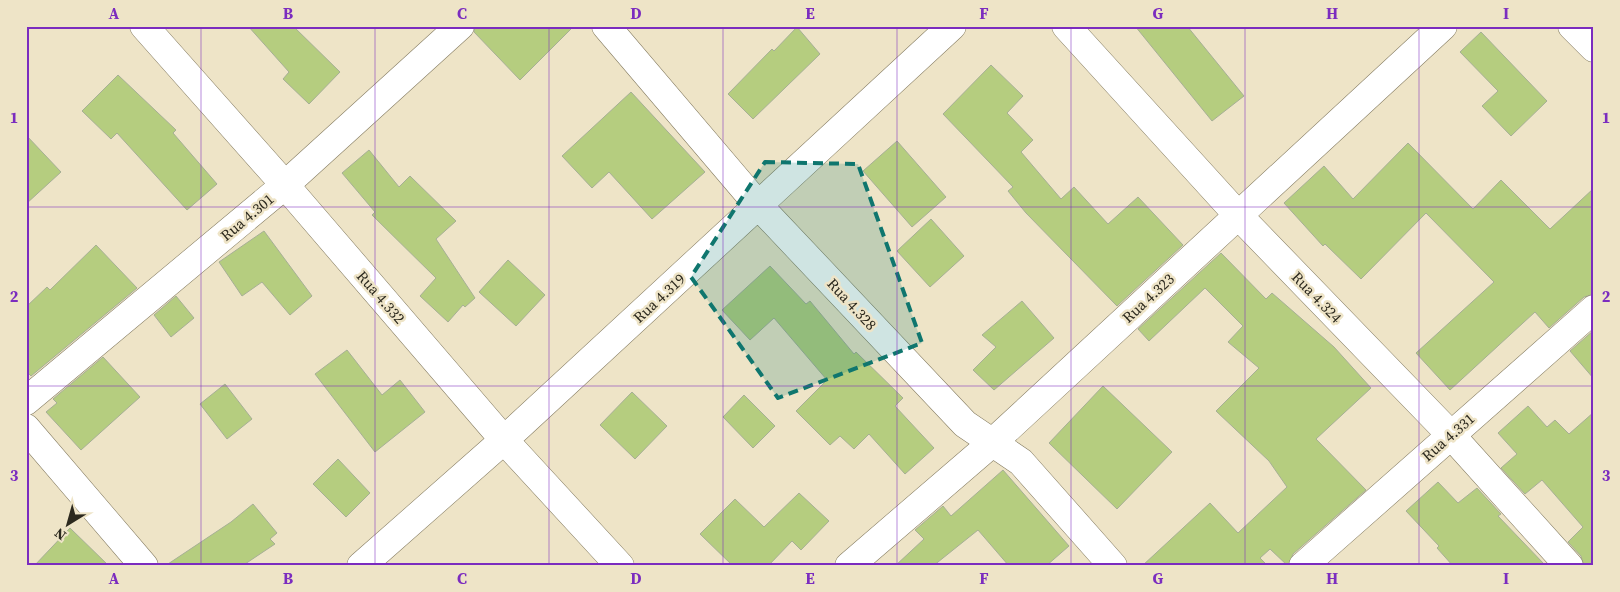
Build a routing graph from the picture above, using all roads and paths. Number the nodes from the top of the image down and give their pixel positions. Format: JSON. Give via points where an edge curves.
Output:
{"nodes":[{"id":1,"x":144,"y":26,"type":"edge"},
{"id":2,"x":460,"y":26,"type":"edge"},
{"id":3,"x":606,"y":26,"type":"edge"},
{"id":4,"x":952,"y":26,"type":"edge"},
{"id":5,"x":1066,"y":26,"type":"edge"},
{"id":6,"x":1443,"y":26,"type":"edge"},
{"id":7,"x":1572,"y":26,"type":"edge"},
{"id":8,"x":1594,"y":48,"type":"edge"},
{"id":9,"x":285,"y":185,"type":"junction"},
{"id":10,"x":759,"y":206,"type":"junction"},
{"id":11,"x":1238,"y":214,"type":"junction"},
{"id":12,"x":1594,"y":309,"type":"edge"},
{"id":13,"x":26,"y":401,"type":"edge"},
{"id":14,"x":26,"y":428,"type":"edge"},
{"id":15,"x":1450,"y":434,"type":"junction"},
{"id":16,"x":504,"y":440,"type":"junction"},
{"id":17,"x":992,"y":443,"type":"junction"},
{"id":18,"x":144,"y":566,"type":"edge"},
{"id":19,"x":361,"y":566,"type":"edge"},
{"id":20,"x":620,"y":566,"type":"edge"},
{"id":21,"x":849,"y":566,"type":"edge"},
{"id":22,"x":1113,"y":566,"type":"edge"},
{"id":23,"x":1303,"y":566,"type":"edge"},
{"id":24,"x":1569,"y":566,"type":"edge"}],
"edges":[{"from":1,"to":9,"type":"street","name":"Rua 4.332"},
{"from":2,"to":9,"type":"street","name":"Rua 4.301"},
{"from":3,"to":10,"type":"street","name":"Rua 4.328"},
{"from":4,"to":10,"type":"street","name":"Rua 4.319"},
{"from":5,"to":11,"type":"street","name":"Rua 4.324"},
{"from":6,"to":11,"type":"street","name":"Rua 4.323"},
{"from":7,"to":8,"type":"street"},
{"from":9,"to":13,"type":"street","name":"Rua 4.301"},
{"from":9,"to":16,"type":"street","name":"Rua 4.332"},
{"from":10,"to":16,"type":"street","name":"Rua 4.319"},
{"from":10,"to":17,"type":"street","name":"Rua 4.328","via":[[965,424]]},
{"from":11,"to":15,"type":"street","name":"Rua 4.324"},
{"from":11,"to":17,"type":"street","name":"Rua 4.323"},
{"from":12,"to":15,"type":"street","name":"Rua 4.331"},
{"from":14,"to":18,"type":"street"},
{"from":15,"to":23,"type":"street","name":"Rua 4.331"},
{"from":15,"to":24,"type":"street","name":"Rua 4.324"},
{"from":16,"to":19,"type":"street","name":"Rua 4.319"},
{"from":16,"to":20,"type":"street","name":"Rua 4.332"},
{"from":17,"to":21,"type":"street","name":"Rua 4.323"},
{"from":17,"to":22,"type":"street","name":"Rua 4.328","via":[[1021,462]]}]}
